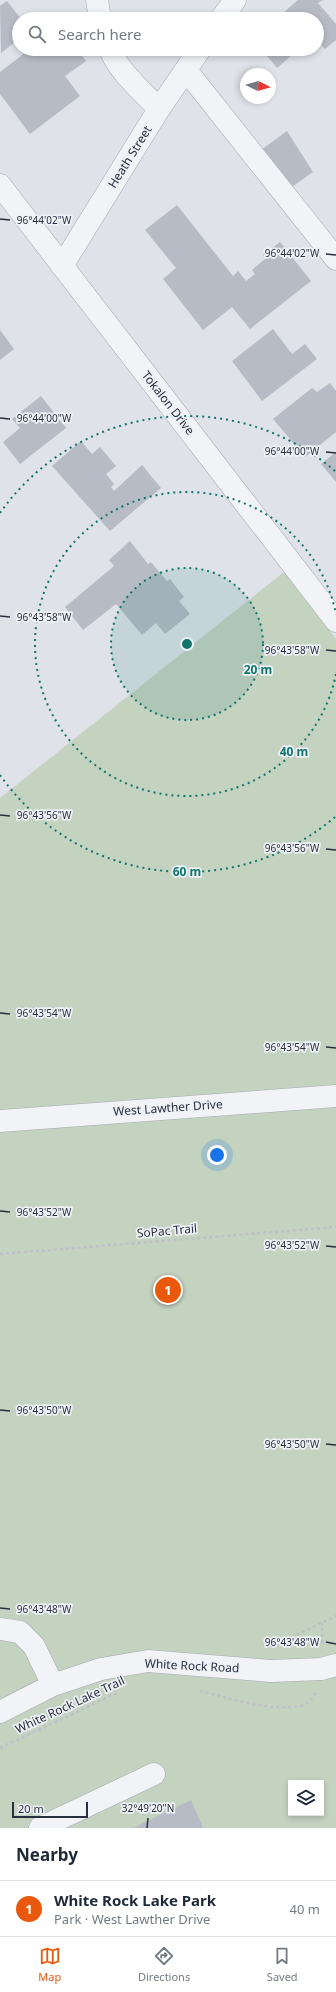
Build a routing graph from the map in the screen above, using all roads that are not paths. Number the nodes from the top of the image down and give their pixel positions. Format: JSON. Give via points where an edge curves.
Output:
{"nodes":[{"id":1,"x":97,"y":0,"type":"edge"},
{"id":2,"x":235,"y":0,"type":"edge"},
{"id":3,"x":99,"y":12,"type":"edge"},
{"id":4,"x":226,"y":12,"type":"edge"},
{"id":5,"x":113,"y":56,"type":"edge"},
{"id":6,"x":195,"y":56,"type":"edge"},
{"id":7,"x":186,"y":70,"type":"junction"},
{"id":8,"x":159,"y":108,"type":"junction"},
{"id":9,"x":0,"y":185,"type":"edge"},
{"id":10,"x":336,"y":259,"type":"edge"},
{"id":11,"x":62,"y":266,"type":"junction"},
{"id":12,"x":336,"y":621,"type":"edge"},
{"id":13,"x":336,"y":1096,"type":"edge"},
{"id":14,"x":0,"y":1121,"type":"edge"},
{"id":15,"x":0,"y":1629,"type":"edge"},
{"id":16,"x":328,"y":1667,"type":"edge"},
{"id":17,"x":53,"y":1684,"type":"junction"},
{"id":18,"x":0,"y":1712,"type":"edge"},
{"id":19,"x":154,"y":1774,"type":"dead end"},
{"id":20,"x":40,"y":1828,"type":"edge"}],
"edges":[{"from":1,"to":3,"type":"street"},
{"from":2,"to":4,"type":"street"},
{"from":5,"to":8,"type":"street","via":[[134,83]]},
{"from":6,"to":7,"type":"street","name":"Heath Street"},
{"from":7,"to":8,"type":"street","name":"Heath Street"},
{"from":7,"to":10,"type":"street"},
{"from":8,"to":11,"type":"street","name":"Heath Street"},
{"from":9,"to":11,"type":"street","name":"Tokalon Drive"},
{"from":11,"to":12,"type":"street","name":"Tokalon Drive"},
{"from":13,"to":14,"type":"street","name":"West Lawther Drive"},
{"from":15,"to":17,"type":"street","via":[[20,1632],[34,1646]]},
{"from":16,"to":17,"type":"street","name":"White Rock Road","via":[[271,1671],[148,1661],[101,1669]]},
{"from":17,"to":18,"type":"street","name":"White Rock Road"},
{"from":19,"to":20,"type":"street"}]}
